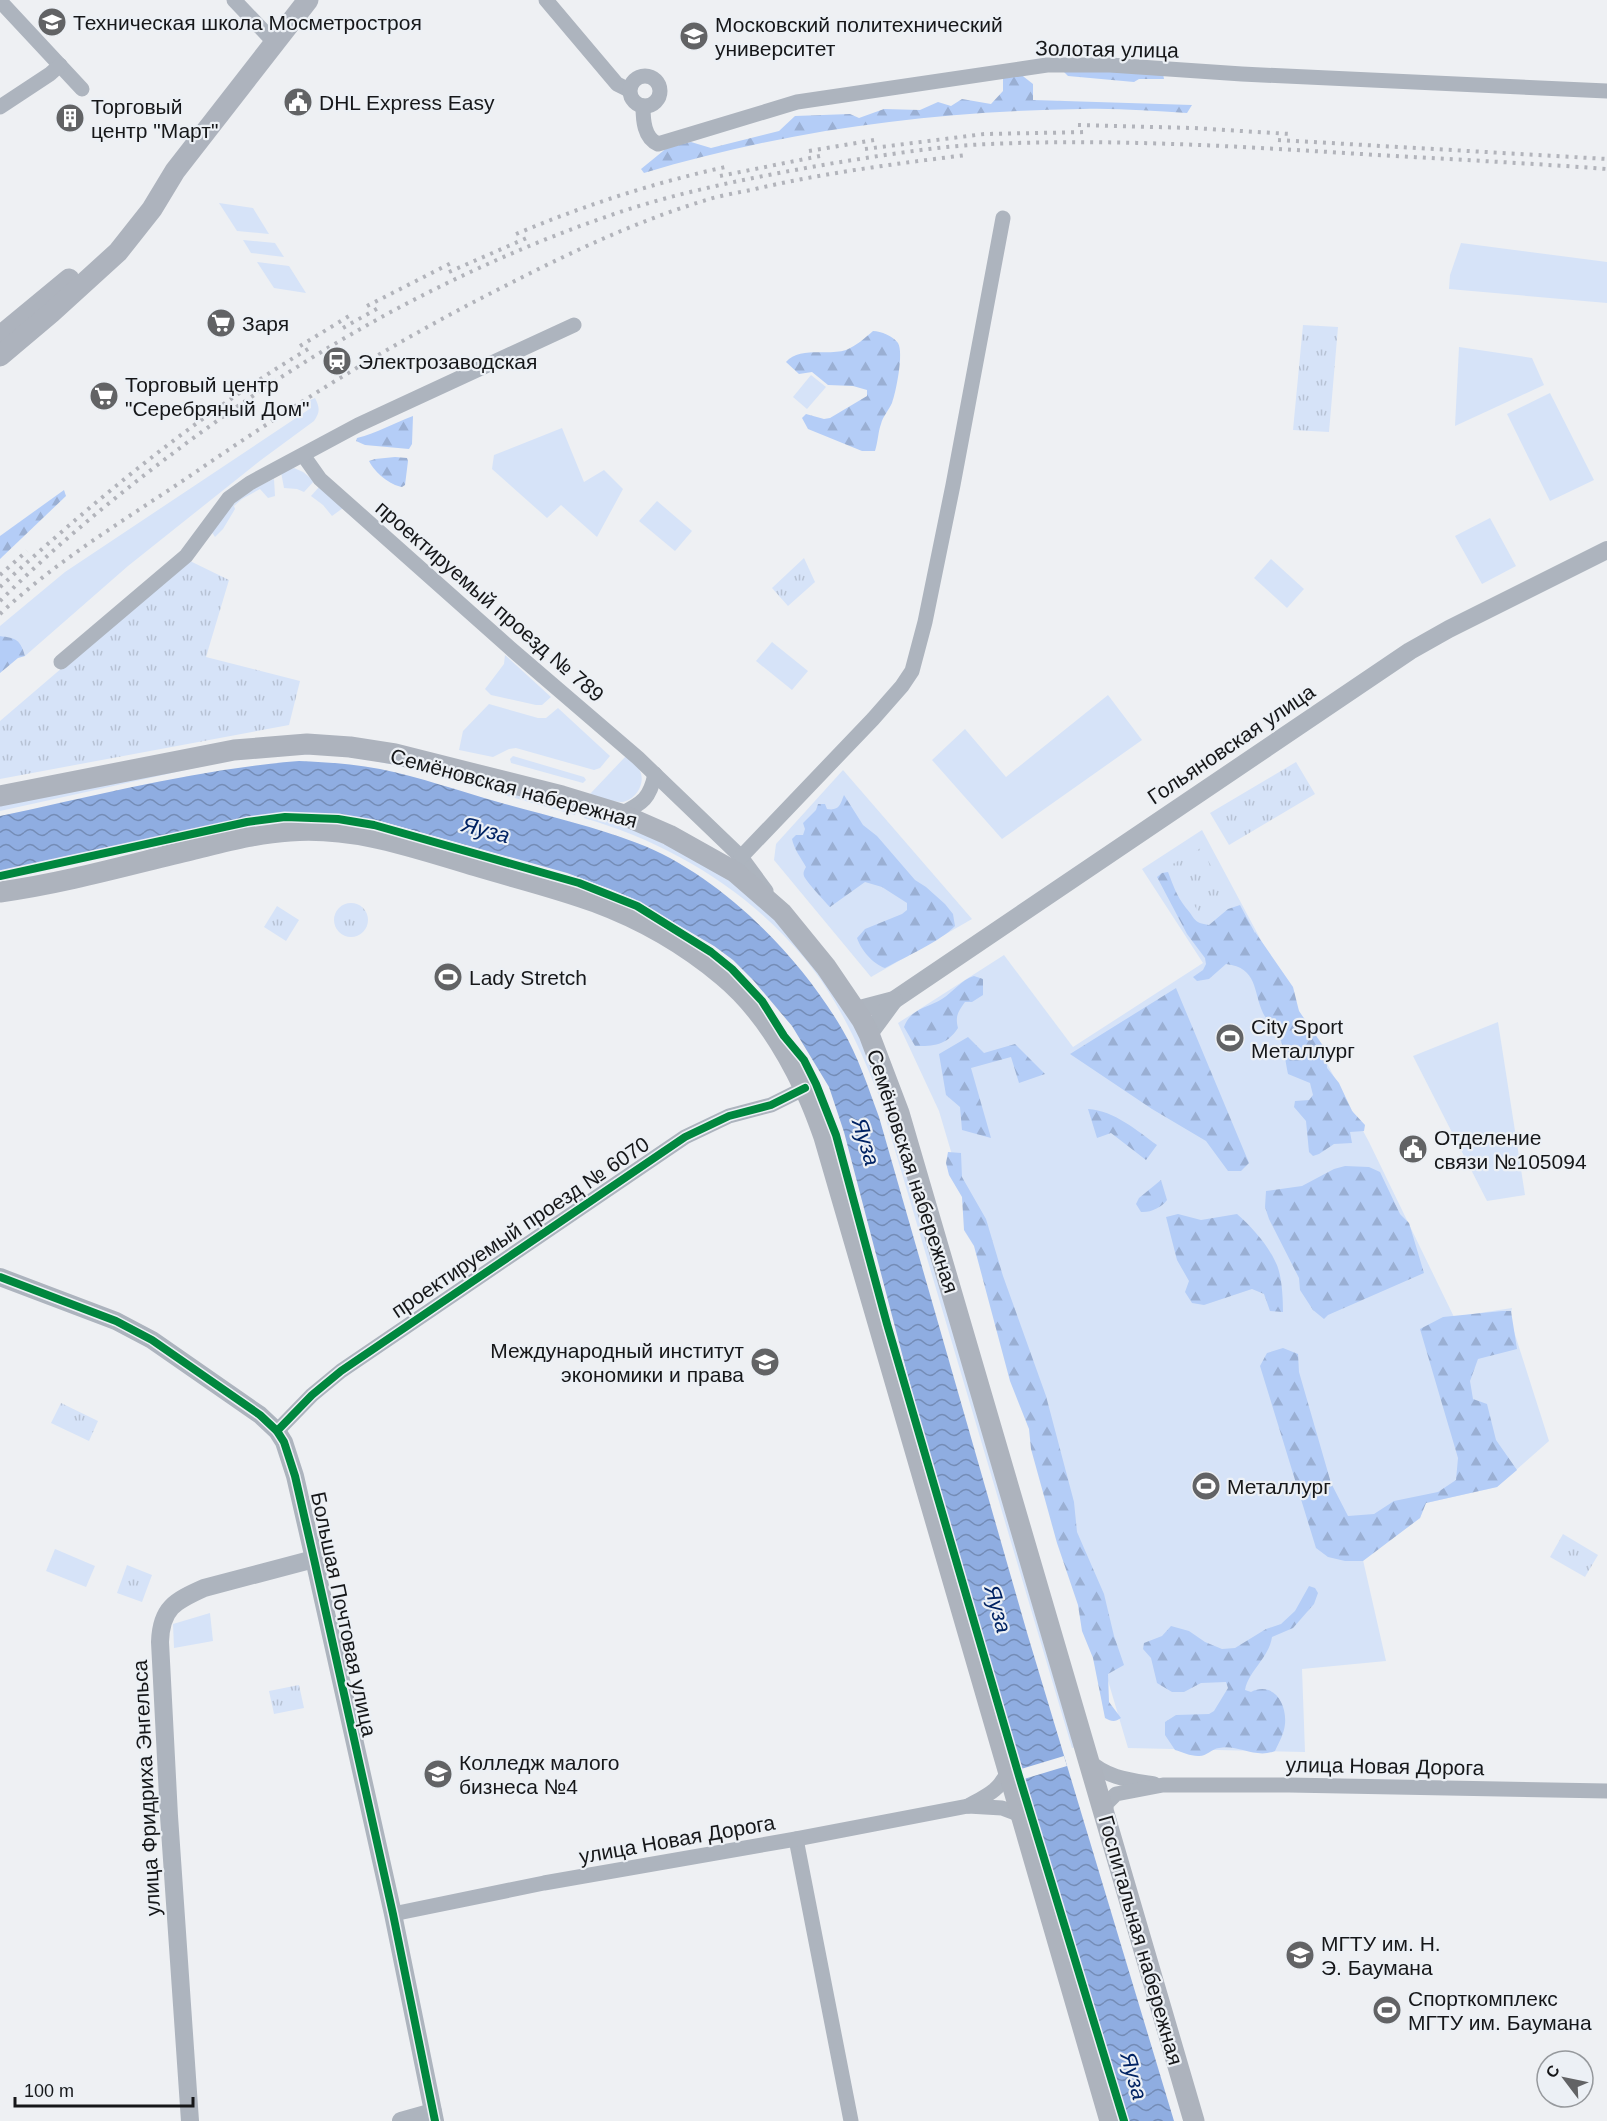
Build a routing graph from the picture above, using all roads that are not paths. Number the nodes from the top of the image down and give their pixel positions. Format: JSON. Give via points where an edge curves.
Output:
{"nodes":[{"id":1,"x":234,"y":0,"type":"edge"},
{"id":2,"x":308,"y":0,"type":"edge"},
{"id":3,"x":546,"y":0,"type":"edge"},
{"id":4,"x":0,"y":1,"type":"edge"},
{"id":5,"x":275,"y":43,"type":"junction"},
{"id":6,"x":60,"y":65,"type":"junction"},
{"id":7,"x":82,"y":88,"type":"dead end"},
{"id":8,"x":629,"y":90,"type":"junction"},
{"id":9,"x":1607,"y":91,"type":"edge"},
{"id":10,"x":643,"y":106,"type":"junction"},
{"id":11,"x":0,"y":107,"type":"edge"},
{"id":12,"x":175,"y":171,"type":"junction"},
{"id":13,"x":1003,"y":218,"type":"dead end"},
{"id":14,"x":574,"y":325,"type":"dead end"},
{"id":15,"x":0,"y":336,"type":"edge"},
{"id":16,"x":0,"y":356,"type":"edge"},
{"id":17,"x":303,"y":455,"type":"junction"},
{"id":18,"x":1607,"y":550,"type":"edge"},
{"id":19,"x":61,"y":662,"type":"dead end"},
{"id":20,"x":655,"y":774,"type":"junction"},
{"id":21,"x":0,"y":796,"type":"edge"},
{"id":22,"x":621,"y":814,"type":"junction"},
{"id":23,"x":741,"y":857,"type":"junction"},
{"id":24,"x":0,"y":892,"type":"edge"},
{"id":25,"x":782,"y":913,"type":"junction"},
{"id":26,"x":894,"y":1000,"type":"junction"},
{"id":27,"x":856,"y":1010,"type":"junction"},
{"id":28,"x":869,"y":1034,"type":"junction"},
{"id":29,"x":805,"y":1088,"type":"junction"},
{"id":30,"x":0,"y":1277,"type":"edge"},
{"id":31,"x":277,"y":1431,"type":"junction"},
{"id":32,"x":314,"y":1559,"type":"junction"},
{"id":33,"x":1088,"y":1760,"type":"junction"},
{"id":34,"x":1008,"y":1770,"type":"junction"},
{"id":35,"x":1163,"y":1785,"type":"junction"},
{"id":36,"x":1607,"y":1791,"type":"edge"},
{"id":37,"x":968,"y":1806,"type":"junction"},
{"id":38,"x":1022,"y":1815,"type":"junction"},
{"id":39,"x":1104,"y":1815,"type":"junction"},
{"id":40,"x":796,"y":1839,"type":"junction"},
{"id":41,"x":393,"y":1914,"type":"junction"},
{"id":42,"x":434,"y":2117,"type":"edge"},
{"id":43,"x":190,"y":2121,"type":"edge"},
{"id":44,"x":401,"y":2121,"type":"edge"},
{"id":45,"x":851,"y":2121,"type":"edge"},
{"id":46,"x":1110,"y":2121,"type":"edge"},
{"id":47,"x":1194,"y":2121,"type":"edge"}],
"edges":[{"from":1,"to":5,"type":"street"},
{"from":2,"to":5,"type":"main road"},
{"from":3,"to":8,"type":"street","via":[[617,84]]},
{"from":4,"to":6,"type":"street"},
{"from":5,"to":12,"type":"main road"},
{"from":6,"to":7,"type":"street"},
{"from":6,"to":11,"type":"street"},
{"from":8,"to":10,"type":"street","via":[[633,101]]},
{"from":8,"to":10,"type":"street","via":[[640,76],[656,80],[660,96],[653,104]]},
{"from":9,"to":10,"type":"street","name":"Золотая улица","via":[[1047,65],[797,102],[658,144],[648,136]]},
{"from":12,"to":15,"type":"main road","via":[[84,265]]},
{"from":12,"to":16,"type":"main road","via":[[152,209],[118,252]]},
{"from":13,"to":23,"type":"street","via":[[951,495],[912,671],[873,719]]},
{"from":14,"to":17,"type":"street","via":[[358,425]]},
{"from":17,"to":19,"type":"street","via":[[229,498],[186,556]]},
{"from":17,"to":20,"type":"street","name":"проектируемый проезд № 789","via":[[320,479]]},
{"from":18,"to":26,"type":"street","name":"Гольяновская улица","via":[[1410,651]]},
{"from":20,"to":22,"type":"street","via":[[652,790],[640,804]]},
{"from":20,"to":23,"type":"street","name":"проектируемый проезд № 789"},
{"from":21,"to":22,"type":"main road","name":"Семёновская набережная","via":[[234,750],[306,744],[395,754]]},
{"from":22,"to":25,"type":"main road","name":"Семёновская набережная","via":[[669,835],[735,873]]},
{"from":23,"to":25,"type":"street","name":"проектируемый проезд № 789"},
{"from":24,"to":29,"type":"main road","via":[[37,887],[249,836],[327,830],[373,836],[597,903],[659,932],[725,977],[754,1008]]},
{"from":25,"to":27,"type":"main road","name":"Семёновская набережная"},
{"from":26,"to":27,"type":"street","name":"Гольяновская улица"},
{"from":26,"to":28,"type":"street","name":"Гольяновская улица"},
{"from":27,"to":28,"type":"main road","name":"Семёновская набережная"},
{"from":28,"to":33,"type":"main road","name":"Семёновская набережная","via":[[899,1113]]},
{"from":29,"to":31,"type":"street","name":"проектируемый проезд № 6070","via":[[685,1137],[340,1371]]},
{"from":29,"to":34,"type":"main road","via":[[824,1137]]},
{"from":30,"to":31,"type":"street","name":"Большая Почтовая улица","via":[[116,1321],[152,1340],[243,1402]]},
{"from":31,"to":32,"type":"street","name":"Большая Почтовая улица","via":[[292,1464]]},
{"from":32,"to":41,"type":"street","name":"Большая Почтовая улица"},
{"from":32,"to":43,"type":"street","name":"улица Фридриха Энгельса","via":[[204,1588],[169,1609],[161,1624],[169,1816]]},
{"from":33,"to":35,"type":"street","name":"улица Новая Дорога","via":[[1115,1777]]},
{"from":33,"to":39,"type":"main road","name":"Госпитальная набережная"},
{"from":34,"to":37,"type":"street","name":"улица Новая Дорога","via":[[996,1790]]},
{"from":34,"to":38,"type":"main road"},
{"from":35,"to":36,"type":"street","name":"улица Новая Дорога"},
{"from":35,"to":39,"type":"street","name":"улица Новая Дорога","via":[[1116,1794],[1107,1803]]},
{"from":37,"to":38,"type":"street","name":"улица Новая Дорога","via":[[1002,1808]]},
{"from":37,"to":40,"type":"street","name":"улица Новая Дорога"},
{"from":38,"to":46,"type":"main road"},
{"from":39,"to":47,"type":"main road","name":"Госпитальная набережная"},
{"from":40,"to":41,"type":"street","name":"улица Новая Дорога"},
{"from":40,"to":45,"type":"street"},
{"from":41,"to":42,"type":"street","name":"Большая Почтовая улица"},
{"from":42,"to":44,"type":"street"}]}
